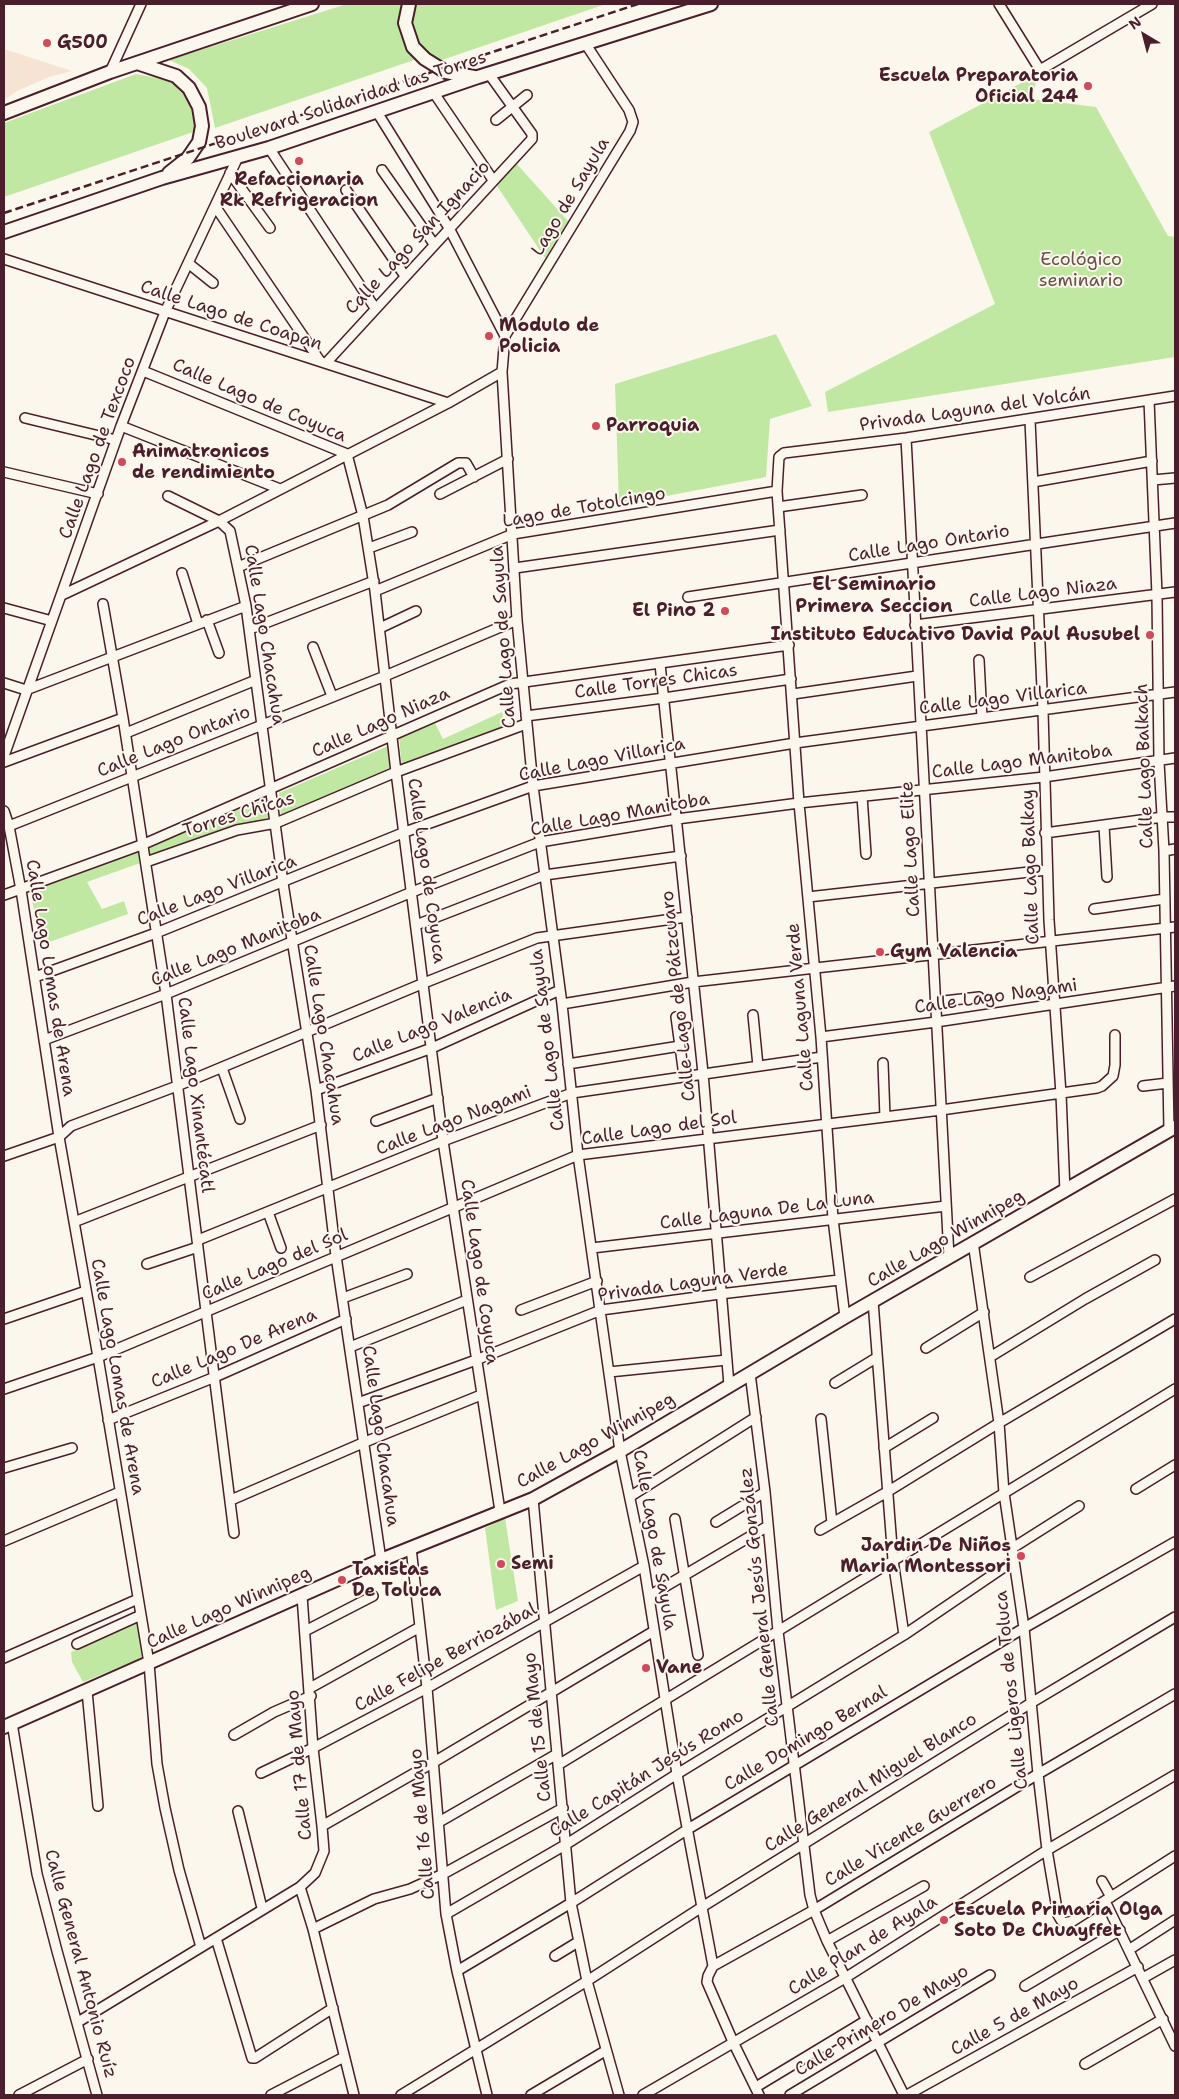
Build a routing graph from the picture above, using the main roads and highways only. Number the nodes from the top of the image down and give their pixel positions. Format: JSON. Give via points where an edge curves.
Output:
{"nodes":[{"id":1,"x":409,"y":4,"type":"edge"},
{"id":2,"x":711,"y":4,"type":"edge"},
{"id":3,"x":305,"y":5,"type":"edge"},
{"id":4,"x":137,"y":63,"type":"junction"},
{"id":5,"x":484,"y":76,"type":"junction"},
{"id":6,"x":4,"y":113,"type":"edge"},
{"id":7,"x":162,"y":178,"type":"junction"},
{"id":8,"x":4,"y":232,"type":"edge"},
{"id":9,"x":1172,"y":1129,"type":"edge"},
{"id":10,"x":8,"y":1725,"type":"edge"}],
"edges":[{"from":1,"to":5,"type":"main road","via":[[405,16],[407,32],[419,53],[446,72]]},
{"from":2,"to":5,"type":"main road","name":"Boulevard Solidaridad las Torres"},
{"from":3,"to":4,"type":"main road"},
{"from":4,"to":6,"type":"main road"},
{"from":4,"to":7,"type":"main road","via":[[176,76],[193,94],[200,113],[201,133],[194,152]]},
{"from":5,"to":7,"type":"main road","name":"Boulevard Solidaridad las Torres","via":[[269,148]]},
{"from":7,"to":8,"type":"main road","name":"Boulevard Solidaridad las Torres"},
{"from":9,"to":10,"type":"main road","name":"Calle Lago Winnipeg","via":[[533,1499],[381,1560]]}]}
